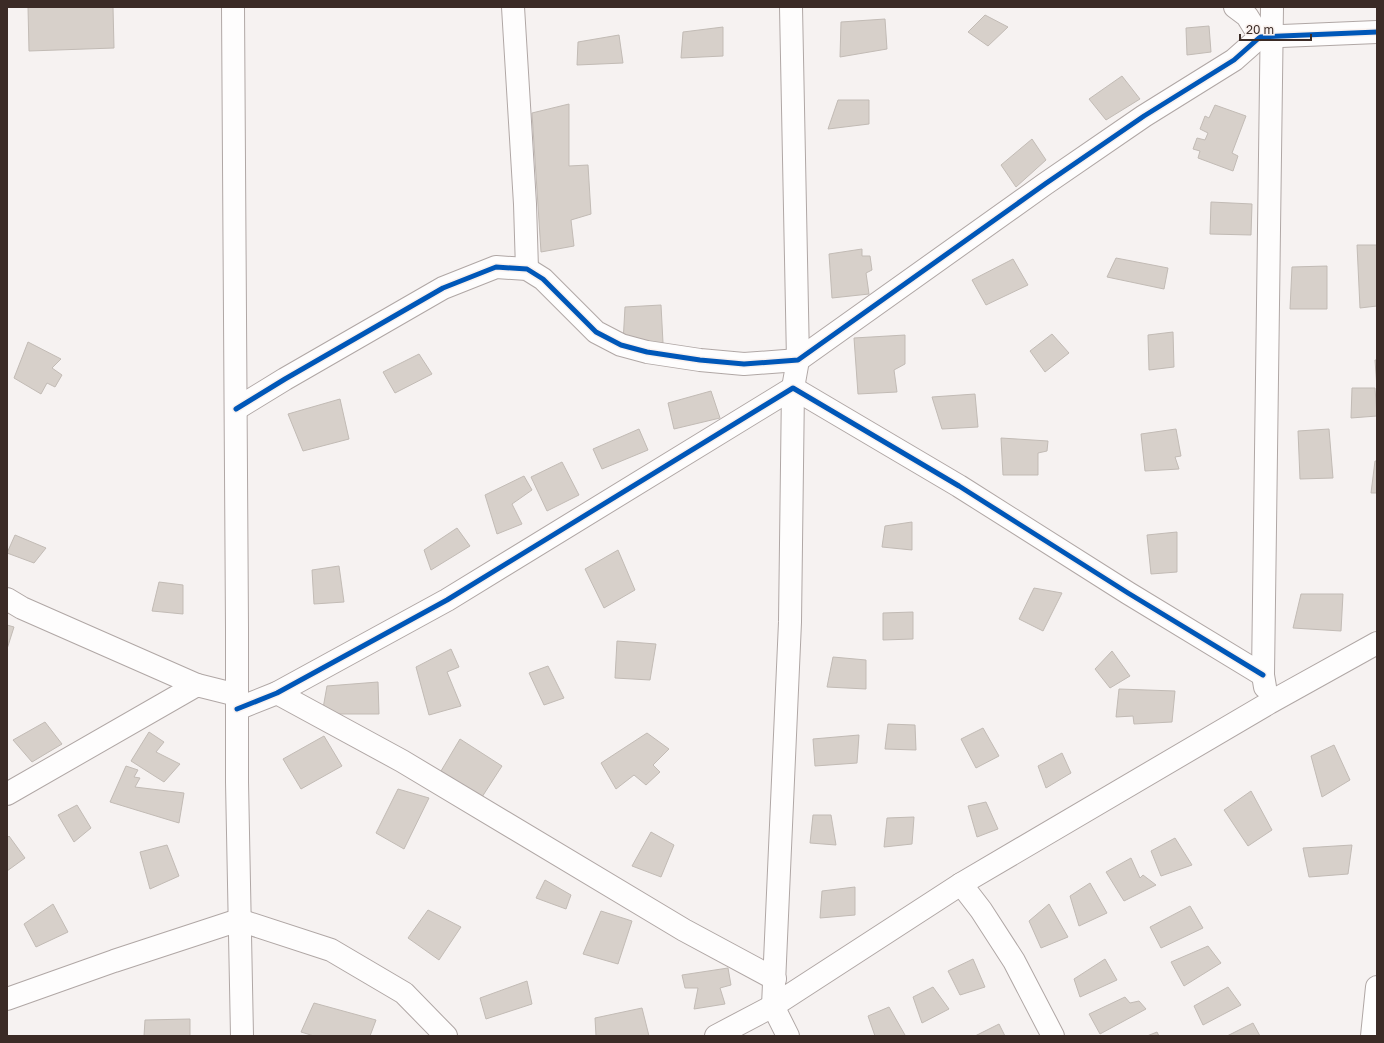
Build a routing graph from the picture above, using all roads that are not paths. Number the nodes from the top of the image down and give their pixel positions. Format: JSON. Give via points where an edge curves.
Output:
{"nodes":[{"id":1,"x":233,"y":7,"type":"edge"},
{"id":2,"x":513,"y":7,"type":"edge"},
{"id":3,"x":791,"y":7,"type":"edge"},
{"id":4,"x":1235,"y":7,"type":"edge"},
{"id":5,"x":1272,"y":7,"type":"edge"},
{"id":6,"x":1377,"y":32,"type":"edge"},
{"id":7,"x":1266,"y":37,"type":"junction"},
{"id":8,"x":526,"y":269,"type":"junction"},
{"id":9,"x":798,"y":360,"type":"junction"},
{"id":10,"x":793,"y":388,"type":"junction"},
{"id":11,"x":236,"y":409,"type":"junction"},
{"id":12,"x":7,"y":599,"type":"edge"},
{"id":13,"x":1377,"y":643,"type":"edge"},
{"id":14,"x":1262,"y":675,"type":"junction"},
{"id":15,"x":197,"y":685,"type":"junction"},
{"id":16,"x":277,"y":692,"type":"junction"},
{"id":17,"x":237,"y":702,"type":"junction"},
{"id":18,"x":1269,"y":703,"type":"junction"},
{"id":19,"x":7,"y":794,"type":"edge"},
{"id":20,"x":960,"y":884,"type":"junction"},
{"id":21,"x":239,"y":920,"type":"junction"},
{"id":22,"x":775,"y":979,"type":"junction"},
{"id":23,"x":1377,"y":987,"type":"edge"},
{"id":24,"x":7,"y":999,"type":"edge"},
{"id":25,"x":773,"y":1006,"type":"junction"},
{"id":26,"x":242,"y":1036,"type":"edge"},
{"id":27,"x":446,"y":1036,"type":"edge"},
{"id":28,"x":716,"y":1036,"type":"edge"},
{"id":29,"x":788,"y":1036,"type":"edge"},
{"id":30,"x":1054,"y":1036,"type":"edge"},
{"id":31,"x":1372,"y":1036,"type":"edge"}],
"edges":[{"from":1,"to":11,"type":"street"},
{"from":2,"to":8,"type":"street","via":[[525,204]]},
{"from":3,"to":9,"type":"street"},
{"from":4,"to":7,"type":"street"},
{"from":5,"to":7,"type":"street"},
{"from":6,"to":7,"type":"street"},
{"from":7,"to":9,"type":"street","via":[[1045,184]]},
{"from":7,"to":14,"type":"street"},
{"from":8,"to":9,"type":"street","via":[[543,279],[596,332],[621,345],[647,352],[744,364]]},
{"from":8,"to":11,"type":"street","via":[[496,267],[443,288]]},
{"from":9,"to":10,"type":"street"},
{"from":10,"to":14,"type":"street","via":[[959,486]]},
{"from":10,"to":16,"type":"street","via":[[447,600]]},
{"from":10,"to":22,"type":"street","via":[[790,622]]},
{"from":11,"to":17,"type":"street"},
{"from":12,"to":15,"type":"street","via":[[22,608]]},
{"from":13,"to":18,"type":"street"},
{"from":14,"to":18,"type":"street"},
{"from":15,"to":17,"type":"street"},
{"from":15,"to":19,"type":"street"},
{"from":16,"to":17,"type":"street"},
{"from":16,"to":22,"type":"street","via":[[402,761],[684,930]]},
{"from":17,"to":21,"type":"street"},
{"from":18,"to":20,"type":"street"},
{"from":20,"to":25,"type":"street"},
{"from":20,"to":30,"type":"street","via":[[981,910],[1014,961]]},
{"from":21,"to":24,"type":"street"},
{"from":21,"to":26,"type":"street"},
{"from":21,"to":27,"type":"street","via":[[331,950],[404,993]]},
{"from":22,"to":25,"type":"street"},
{"from":23,"to":31,"type":"street"},
{"from":25,"to":28,"type":"street"},
{"from":25,"to":29,"type":"street"}]}
